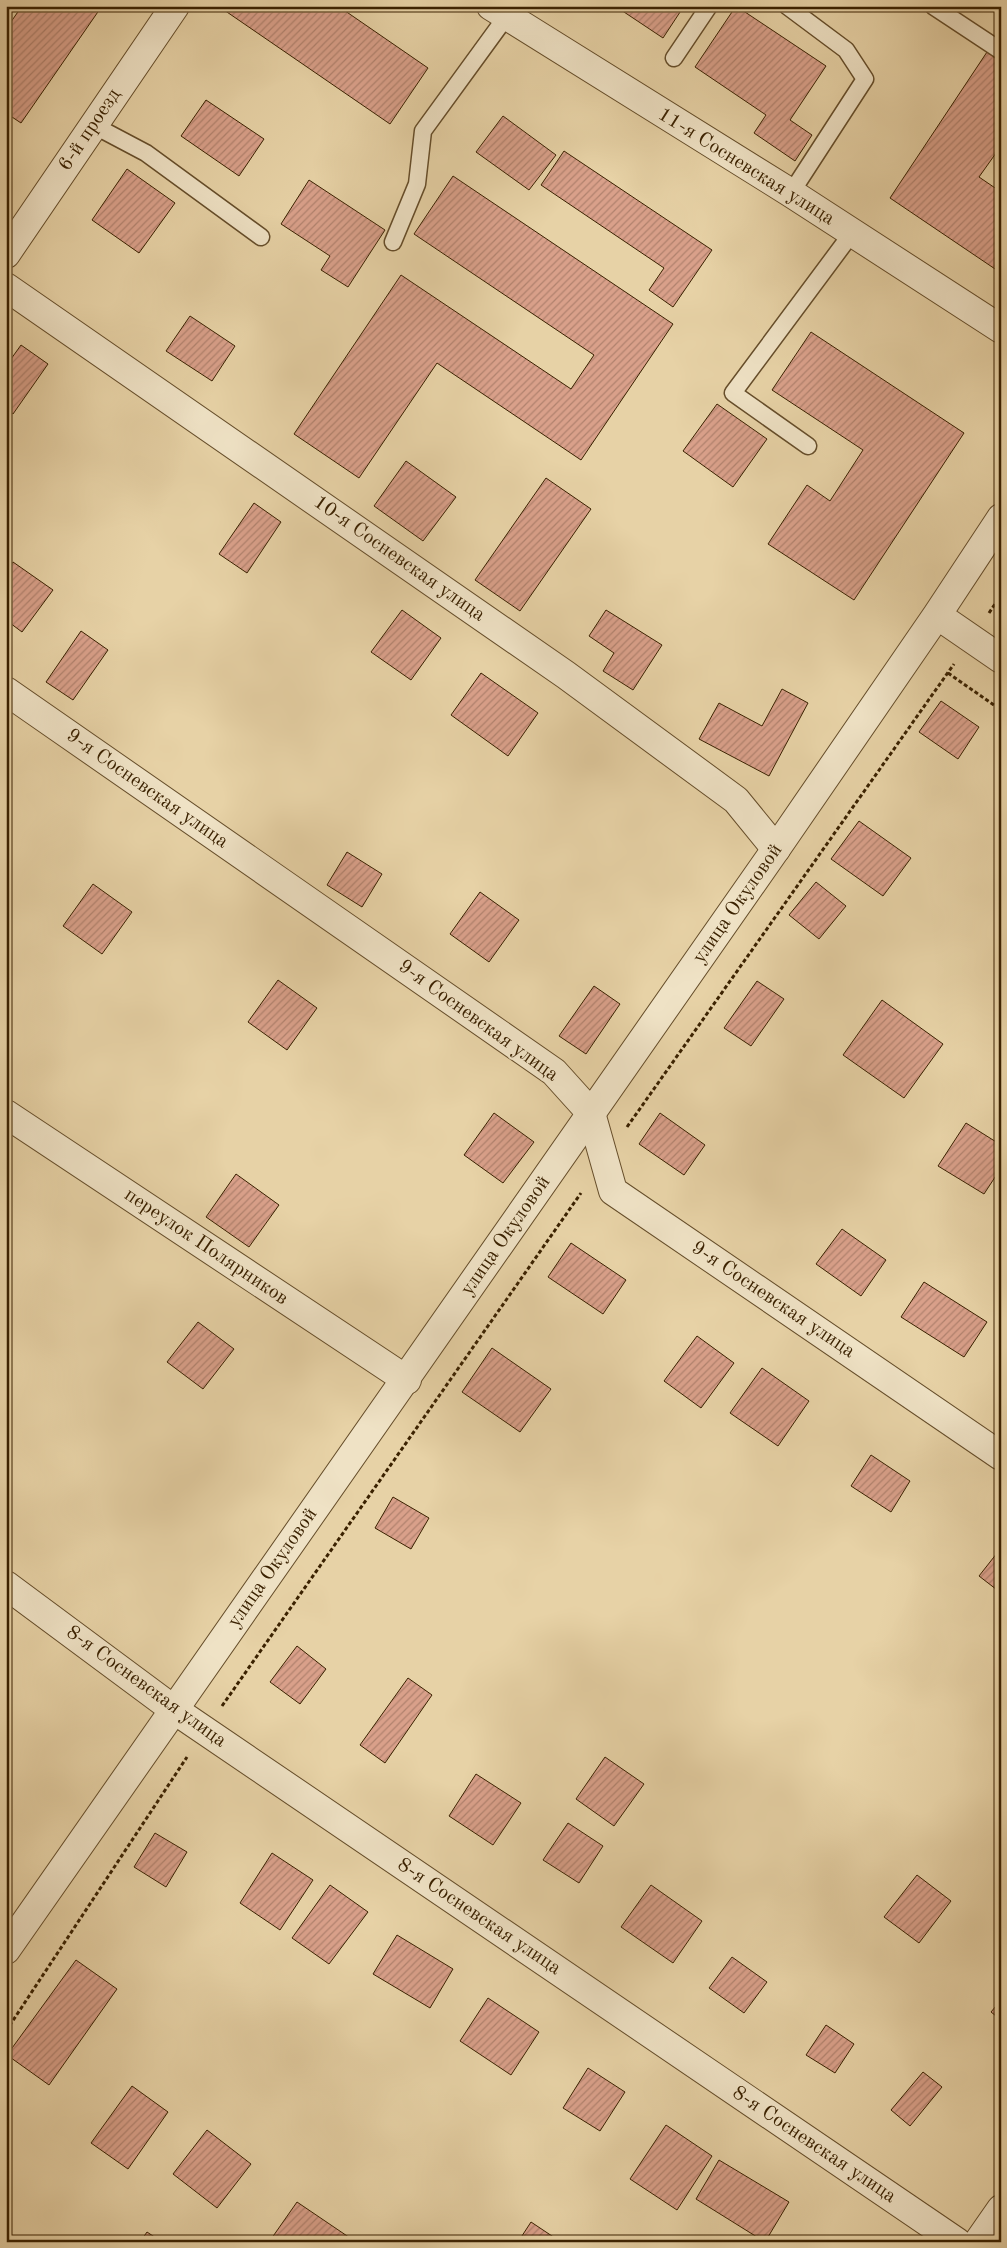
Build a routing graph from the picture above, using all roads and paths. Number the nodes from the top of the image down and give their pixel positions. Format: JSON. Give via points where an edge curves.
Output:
{"nodes":[{"id":1,"x":175,"y":6,"type":"edge"},
{"id":2,"x":709,"y":6,"type":"edge"},
{"id":3,"x":786,"y":6,"type":"edge"},
{"id":4,"x":933,"y":6,"type":"edge"},
{"id":5,"x":498,"y":11,"type":"edge"},
{"id":6,"x":1001,"y":51,"type":"edge"},
{"id":7,"x":674,"y":58,"type":"dead end"},
{"id":8,"x":93,"y":125,"type":"junction"},
{"id":9,"x":791,"y":193,"type":"junction"},
{"id":10,"x":852,"y":233,"type":"junction"},
{"id":11,"x":261,"y":237,"type":"dead end"},
{"id":12,"x":392,"y":242,"type":"dead end"},
{"id":13,"x":6,"y":254,"type":"edge"},
{"id":14,"x":6,"y":287,"type":"edge"},
{"id":15,"x":1001,"y":329,"type":"edge"},
{"id":16,"x":808,"y":446,"type":"dead end"},
{"id":17,"x":1001,"y":518,"type":"edge"},
{"id":18,"x":1001,"y":595,"type":"edge"},
{"id":19,"x":937,"y":615,"type":"junction"},
{"id":20,"x":972,"y":638,"type":"junction"},
{"id":21,"x":1001,"y":659,"type":"edge"},
{"id":22,"x":948,"y":673,"type":"junction"},
{"id":23,"x":6,"y":691,"type":"edge"},
{"id":24,"x":1001,"y":710,"type":"edge"},
{"id":25,"x":776,"y":849,"type":"junction"},
{"id":26,"x":6,"y":1114,"type":"edge"},
{"id":27,"x":591,"y":1114,"type":"junction"},
{"id":28,"x":604,"y":1160,"type":"junction"},
{"id":29,"x":406,"y":1380,"type":"junction"},
{"id":30,"x":1001,"y":1456,"type":"edge"},
{"id":31,"x":6,"y":1585,"type":"edge"},
{"id":32,"x":173,"y":1709,"type":"junction"},
{"id":33,"x":205,"y":1731,"type":"junction"},
{"id":34,"x":6,"y":1950,"type":"edge"},
{"id":35,"x":6,"y":2031,"type":"edge"},
{"id":36,"x":1001,"y":2209,"type":"edge"},
{"id":37,"x":957,"y":2242,"type":"edge"},
{"id":38,"x":978,"y":2242,"type":"edge"}],
"edges":[{"from":1,"to":8,"type":"street","name":"6-й проезд"},
{"from":2,"to":7,"type":"lane"},
{"from":3,"to":9,"type":"lane","via":[[846,50],[865,80]]},
{"from":4,"to":6,"type":"lane"},
{"from":5,"to":9,"type":"street","name":"11-я Сосневская улица"},
{"from":5,"to":12,"type":"lane","via":[[423,131],[417,184]]},
{"from":8,"to":11,"type":"lane","via":[[146,153]]},
{"from":8,"to":13,"type":"street","name":"6-й проезд"},
{"from":9,"to":10,"type":"street","name":"11-я Сосневская улица"},
{"from":10,"to":15,"type":"street","name":"11-я Сосневская улица"},
{"from":10,"to":16,"type":"lane","via":[[733,393]]},
{"from":14,"to":25,"type":"street","name":"10-я Сосневская улица","via":[[566,675],[736,800]]},
{"from":17,"to":19,"type":"street","name":"улица Окуловой"},
{"from":18,"to":20,"type":"path"},
{"from":19,"to":20,"type":"street"},
{"from":19,"to":25,"type":"street","name":"улица Окуловой"},
{"from":20,"to":21,"type":"street"},
{"from":20,"to":22,"type":"path"},
{"from":22,"to":24,"type":"path"},
{"from":22,"to":28,"type":"path"},
{"from":23,"to":27,"type":"street","name":"9-я Сосневская улица","via":[[554,1072]]},
{"from":25,"to":27,"type":"street","name":"улица Окуловой"},
{"from":26,"to":29,"type":"street","name":"переулок Полярников"},
{"from":27,"to":28,"type":"street","name":"9-я Сосневская улица"},
{"from":27,"to":29,"type":"street","name":"улица Окуловой"},
{"from":28,"to":30,"type":"street","name":"9-я Сосневская улица","via":[[613,1191]]},
{"from":28,"to":33,"type":"path"},
{"from":29,"to":32,"type":"street","name":"улица Окуловой"},
{"from":31,"to":32,"type":"street","name":"8-я Сосневская улица"},
{"from":32,"to":33,"type":"street","name":"8-я Сосневская улица"},
{"from":32,"to":34,"type":"street","name":"улица Окуловой"},
{"from":33,"to":35,"type":"path"},
{"from":33,"to":37,"type":"street","name":"8-я Сосневская улица"},
{"from":36,"to":38,"type":"street"}]}
